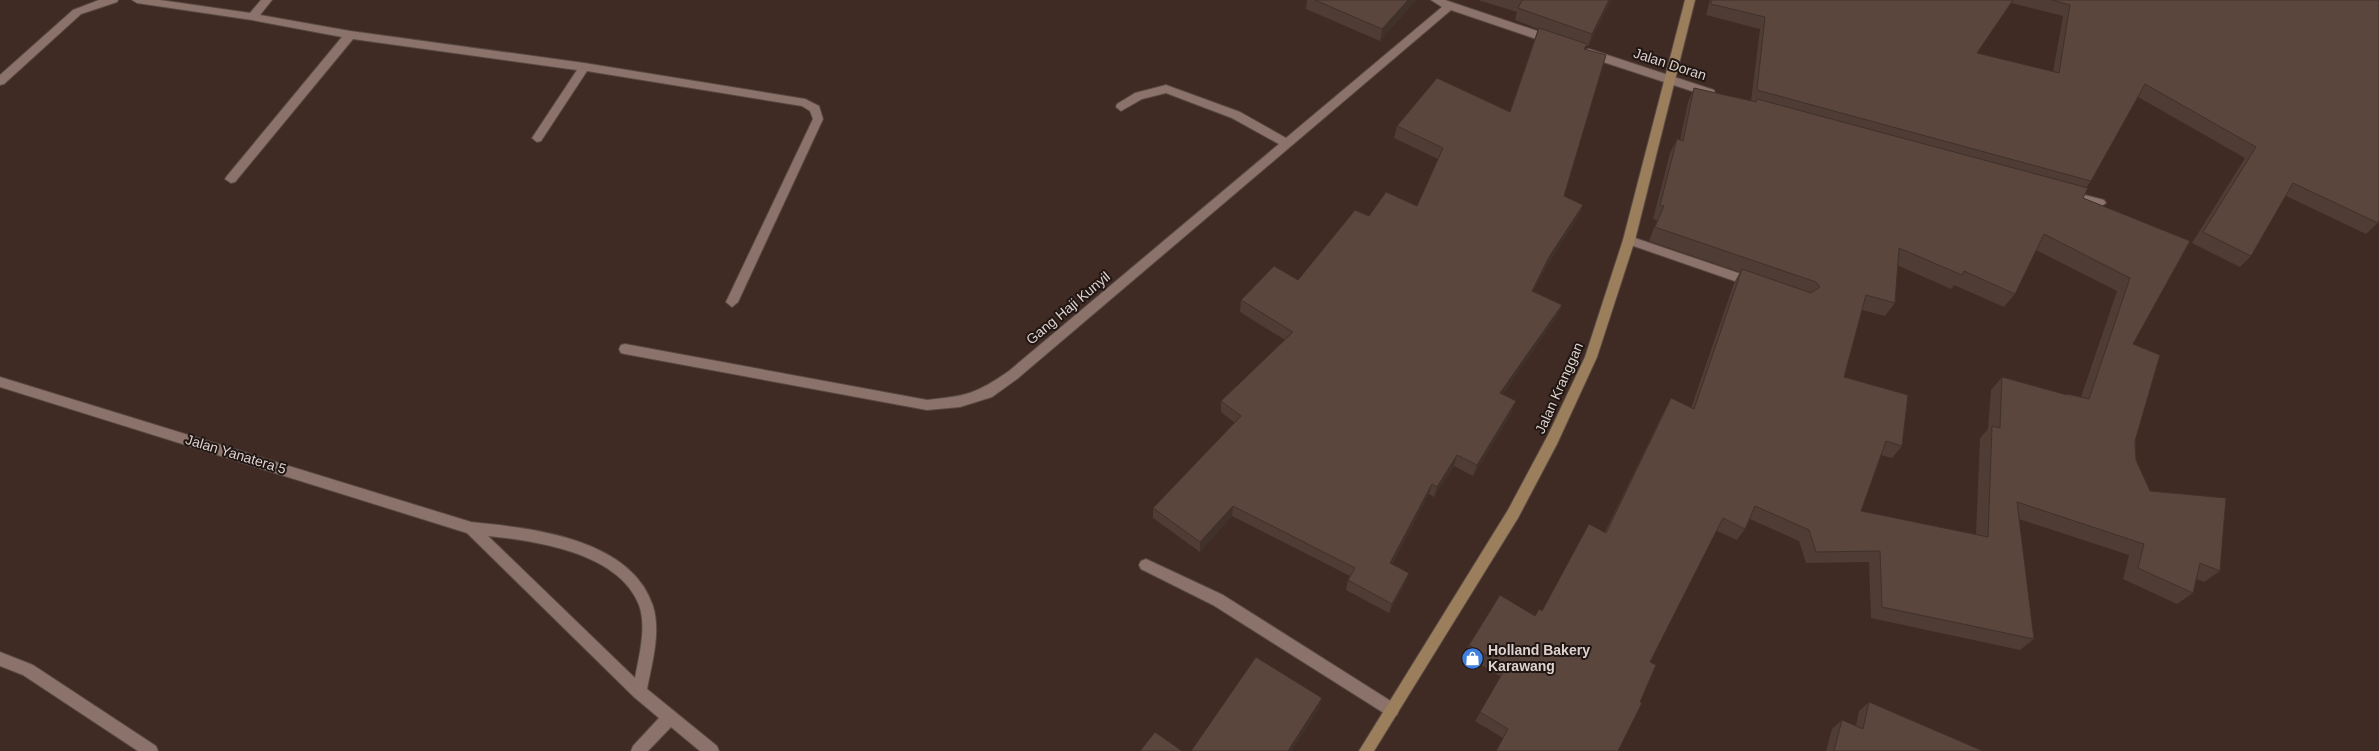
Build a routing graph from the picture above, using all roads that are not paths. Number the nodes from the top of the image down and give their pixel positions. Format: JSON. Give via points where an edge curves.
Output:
{"nodes":[{"id":1,"x":113,"y":0,"type":"edge"},
{"id":2,"x":137,"y":0,"type":"edge"},
{"id":3,"x":267,"y":0,"type":"edge"},
{"id":4,"x":1436,"y":0,"type":"edge"},
{"id":5,"x":1690,"y":0,"type":"edge"},
{"id":6,"x":1449,"y":6,"type":"junction"},
{"id":7,"x":252,"y":17,"type":"junction"},
{"id":8,"x":350,"y":35,"type":"junction"},
{"id":9,"x":1559,"y":43,"type":"edge"},
{"id":10,"x":1578,"y":49,"type":"edge"},
{"id":11,"x":584,"y":68,"type":"junction"},
{"id":12,"x":1670,"y":80,"type":"junction"},
{"id":13,"x":0,"y":81,"type":"edge"},
{"id":14,"x":1717,"y":96,"type":"edge"},
{"id":15,"x":1121,"y":106,"type":"dead end"},
{"id":16,"x":537,"y":138,"type":"dead end"},
{"id":17,"x":1287,"y":143,"type":"junction"},
{"id":18,"x":231,"y":179,"type":"dead end"},
{"id":19,"x":2061,"y":193,"type":"edge"},
{"id":20,"x":2100,"y":204,"type":"edge"},
{"id":21,"x":1629,"y":240,"type":"junction"},
{"id":22,"x":1766,"y":287,"type":"edge"},
{"id":23,"x":732,"y":302,"type":"dead end"},
{"id":24,"x":625,"y":349,"type":"dead end"},
{"id":25,"x":0,"y":382,"type":"edge"},
{"id":26,"x":471,"y":528,"type":"junction"},
{"id":27,"x":1146,"y":565,"type":"dead end"},
{"id":28,"x":0,"y":659,"type":"edge"},
{"id":29,"x":639,"y":692,"type":"junction"},
{"id":30,"x":1392,"y":710,"type":"junction"},
{"id":31,"x":670,"y":717,"type":"junction"},
{"id":32,"x":151,"y":751,"type":"edge"},
{"id":33,"x":638,"y":751,"type":"edge"},
{"id":34,"x":712,"y":751,"type":"edge"},
{"id":35,"x":1366,"y":751,"type":"edge"}],
"edges":[{"from":1,"to":13,"type":"street","via":[[77,12]]},
{"from":2,"to":7,"type":"street"},
{"from":3,"to":7,"type":"street"},
{"from":4,"to":6,"type":"street"},
{"from":5,"to":12,"type":"main road","name":"Jalan Kranggan"},
{"from":6,"to":9,"type":"street"},
{"from":6,"to":17,"type":"street","name":"Gang Haji Kunyil"},
{"from":7,"to":8,"type":"street"},
{"from":8,"to":11,"type":"street"},
{"from":8,"to":18,"type":"street"},
{"from":10,"to":12,"type":"street","name":"Jalan Doran"},
{"from":11,"to":16,"type":"street"},
{"from":11,"to":23,"type":"street","via":[[805,103],[815,109],[818,119]]},
{"from":12,"to":14,"type":"street","name":"Jalan Doran"},
{"from":12,"to":21,"type":"main road","name":"Jalan Kranggan"},
{"from":15,"to":17,"type":"street","via":[[1139,96],[1166,89],[1236,115]]},
{"from":17,"to":24,"type":"street","name":"Gang Haji Kunyil","via":[[1013,375],[988,393],[960,402],[926,405],[887,400],[707,362]]},
{"from":19,"to":20,"type":"street"},
{"from":21,"to":22,"type":"street"},
{"from":21,"to":30,"type":"main road","name":"Jalan Kranggan","via":[[1591,357],[1552,440],[1513,514]]},
{"from":25,"to":26,"type":"street","name":"Jalan Yanatera 5"},
{"from":26,"to":29,"type":"street","name":"Jalan Yanatera 5"},
{"from":26,"to":29,"type":"street","name":"Jalan Yanatera 5","via":[[525,533],[559,542],[621,570],[637,586],[646,606],[648,635]]},
{"from":27,"to":30,"type":"street","via":[[1218,600]]},
{"from":28,"to":32,"type":"street","via":[[28,670]]},
{"from":29,"to":31,"type":"street","name":"Jalan Yanatera 5"},
{"from":30,"to":35,"type":"main road","name":"Jalan Kranggan"},
{"from":31,"to":33,"type":"street"},
{"from":31,"to":34,"type":"street","name":"Jalan Yanatera 5"}]}
